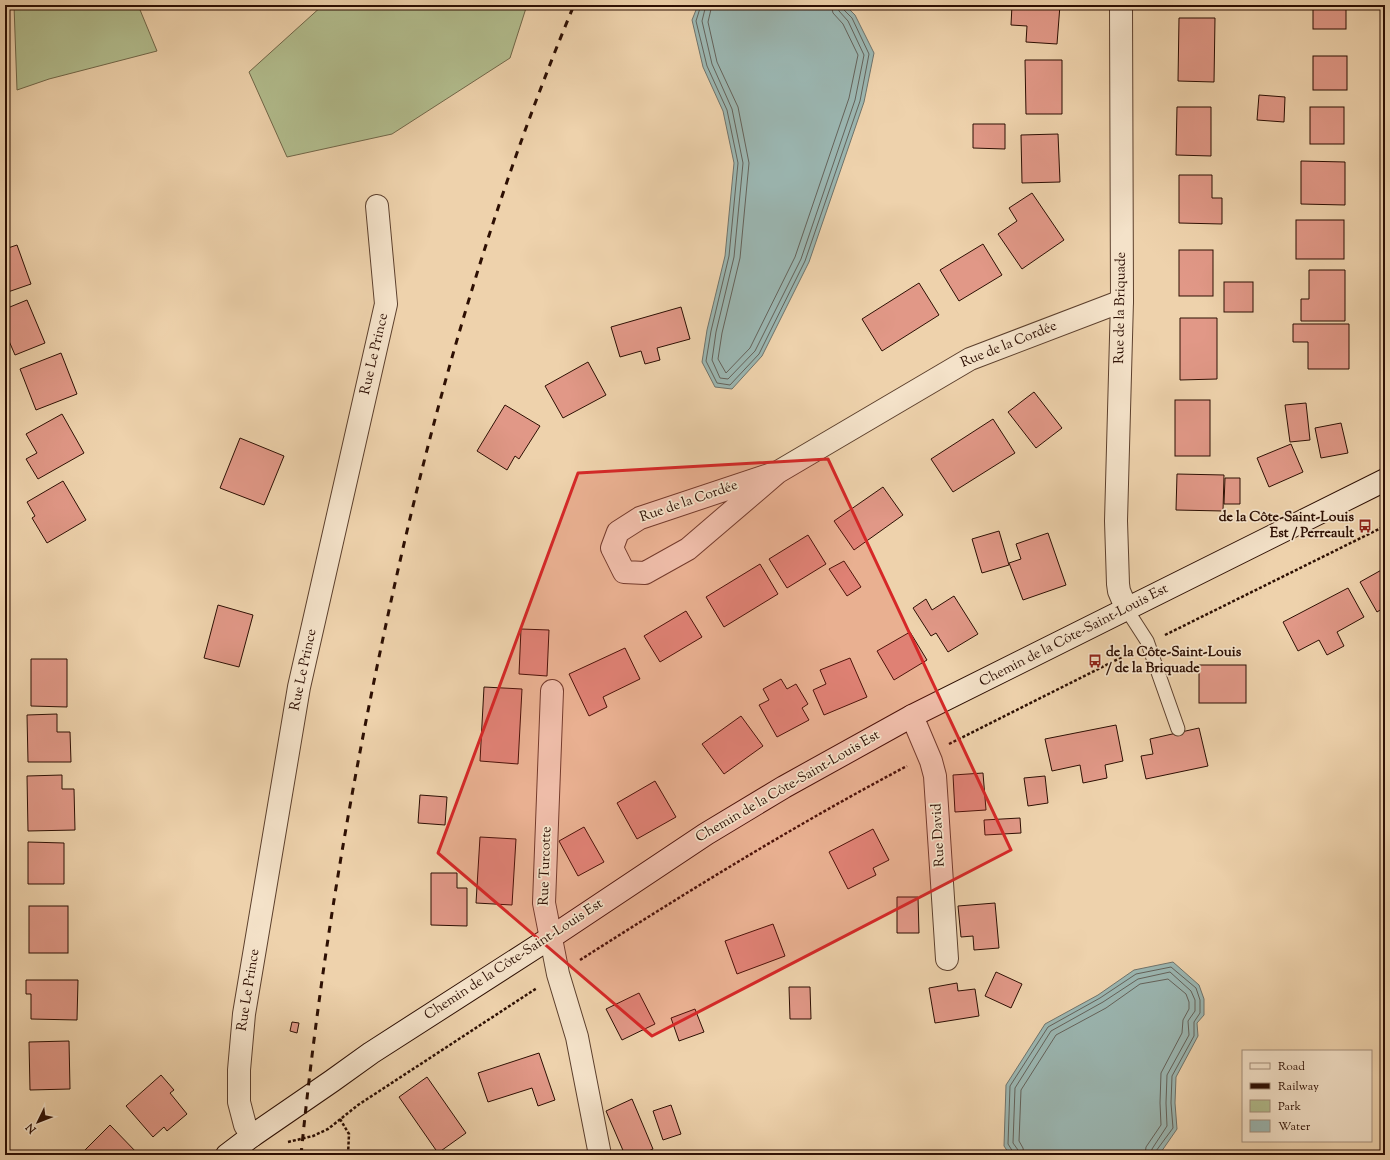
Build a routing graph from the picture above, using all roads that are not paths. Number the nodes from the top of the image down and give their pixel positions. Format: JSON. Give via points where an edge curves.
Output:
{"nodes":[{"id":1,"x":1121,"y":5,"type":"edge"},
{"id":2,"x":377,"y":206,"type":"dead end"},
{"id":3,"x":1122,"y":301,"type":"junction"},
{"id":4,"x":778,"y":472,"type":"junction"},
{"id":5,"x":1385,"y":480,"type":"edge"},
{"id":6,"x":1127,"y":610,"type":"junction"},
{"id":7,"x":552,"y":691,"type":"dead end"},
{"id":8,"x":912,"y":716,"type":"junction"},
{"id":9,"x":1178,"y":729,"type":"dead end"},
{"id":10,"x":550,"y":938,"type":"junction"},
{"id":11,"x":947,"y":958,"type":"dead end"},
{"id":12,"x":252,"y":1136,"type":"junction"},
{"id":13,"x":227,"y":1155,"type":"edge"},
{"id":14,"x":600,"y":1155,"type":"edge"}],
"edges":[{"from":1,"to":3,"type":"street","name":"Rue de la Briquade"},
{"from":2,"to":12,"type":"street","name":"Rue Le Prince","via":[[386,304],[299,687],[244,1014],[239,1102]]},
{"from":3,"to":4,"type":"street","name":"Rue de la Cordée","via":[[970,359]]},
{"from":3,"to":6,"type":"street","name":"Rue de la Briquade","via":[[1116,521],[1118,584]]},
{"from":4,"to":4,"type":"street","name":"Rue de la Cordée","via":[[640,518],[618,532],[612,548],[624,572],[645,573],[688,549]]},
{"from":5,"to":6,"type":"street","name":"Chemin de la Côte-Saint-Louis Est"},
{"from":6,"to":8,"type":"street","name":"Chemin de la Côte-Saint-Louis Est"},
{"from":6,"to":9,"type":"lane","via":[[1147,641]]},
{"from":7,"to":10,"type":"street","name":"Rue Turcotte","via":[[544,902]]},
{"from":8,"to":10,"type":"street","name":"Chemin de la Côte-Saint-Louis Est","via":[[739,814]]},
{"from":8,"to":11,"type":"street","name":"Rue David","via":[[935,776]]},
{"from":10,"to":12,"type":"street","name":"Chemin de la Côte-Saint-Louis Est","via":[[371,1053]]},
{"from":10,"to":14,"type":"street","name":"Rue Turcotte","via":[[577,1037]]},
{"from":12,"to":13,"type":"street","name":"Chemin de la Côte-Saint-Louis Est"}]}
